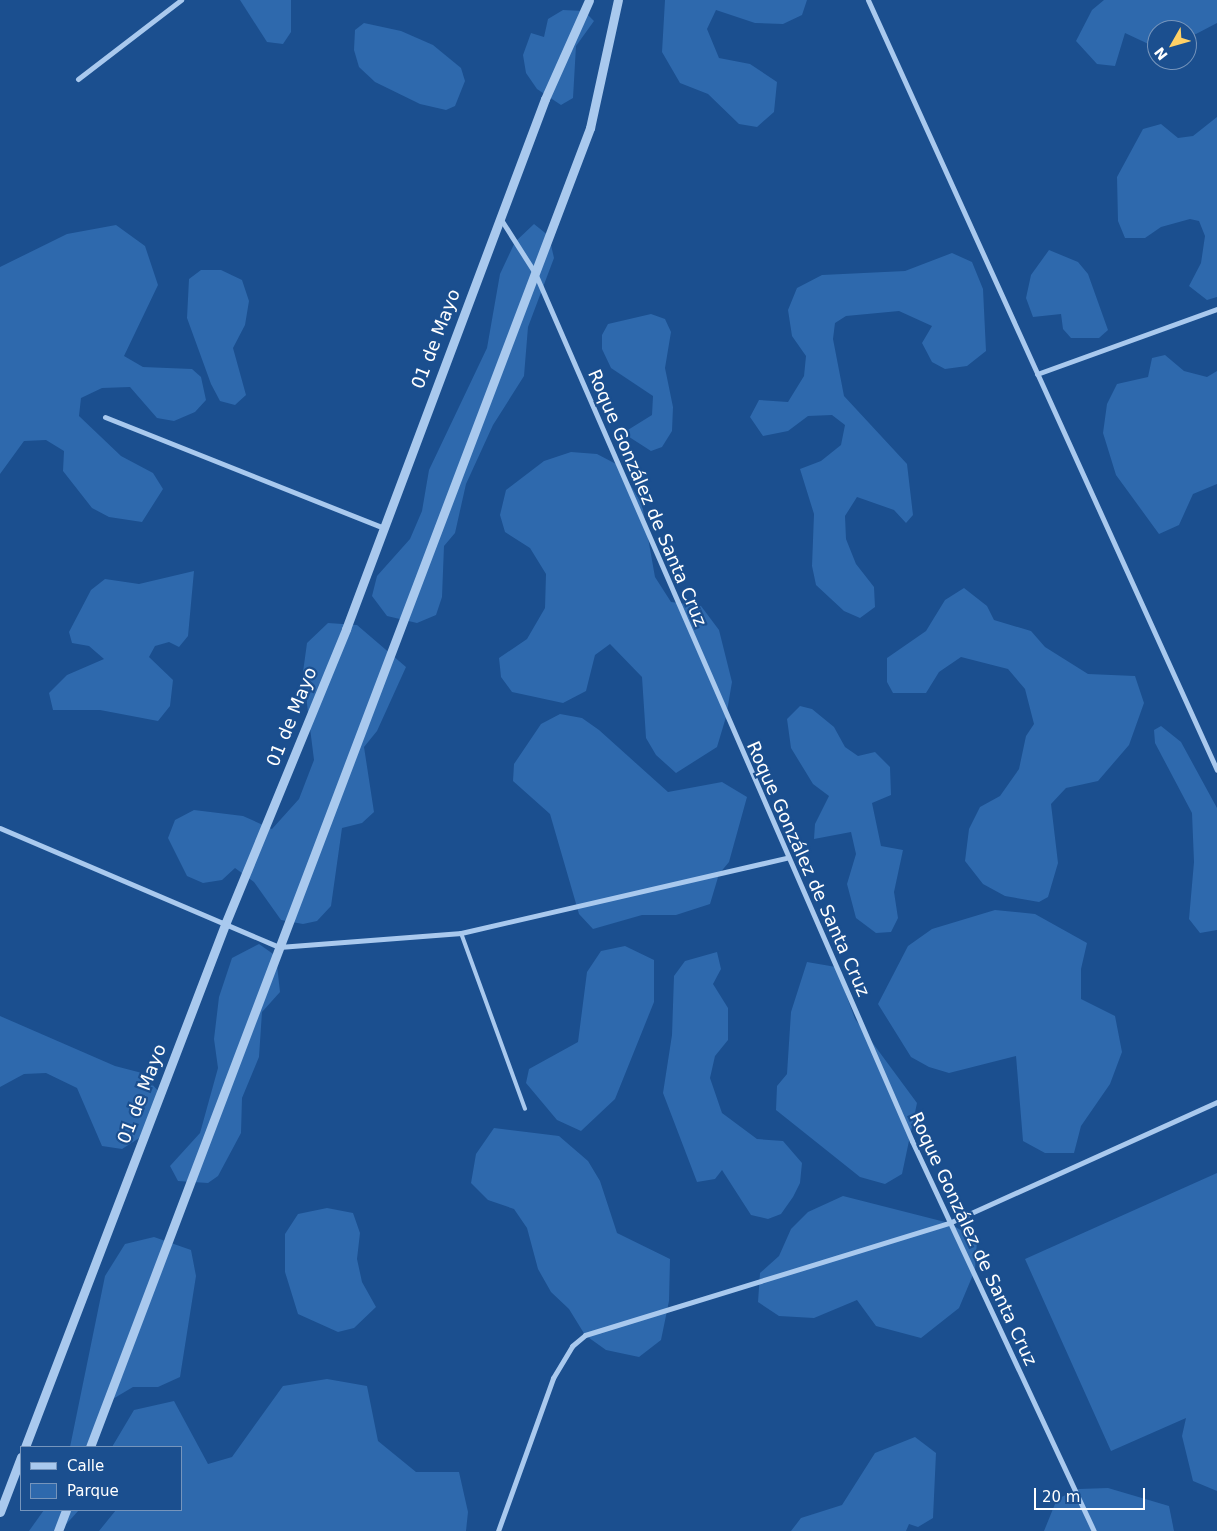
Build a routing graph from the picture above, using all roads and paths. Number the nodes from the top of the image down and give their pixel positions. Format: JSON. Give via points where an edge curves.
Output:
{"nodes":[{"id":1,"x":181,"y":0,"type":"edge"},
{"id":2,"x":589,"y":0,"type":"edge"},
{"id":3,"x":618,"y":0,"type":"edge"},
{"id":4,"x":868,"y":0,"type":"edge"},
{"id":5,"x":78,"y":79,"type":"dead end"},
{"id":6,"x":500,"y":218,"type":"junction"},
{"id":7,"x":535,"y":273,"type":"junction"},
{"id":8,"x":1217,"y":309,"type":"edge"},
{"id":9,"x":1037,"y":374,"type":"junction"},
{"id":10,"x":105,"y":417,"type":"dead end"},
{"id":11,"x":382,"y":526,"type":"junction"},
{"id":12,"x":1217,"y":770,"type":"edge"},
{"id":13,"x":0,"y":828,"type":"edge"},
{"id":14,"x":786,"y":858,"type":"junction"},
{"id":15,"x":226,"y":922,"type":"junction"},
{"id":16,"x":461,"y":933,"type":"junction"},
{"id":17,"x":279,"y":947,"type":"junction"},
{"id":18,"x":1217,"y":1102,"type":"edge"},
{"id":19,"x":526,"y":1109,"type":"dead end"},
{"id":20,"x":949,"y":1223,"type":"junction"},
{"id":21,"x":25,"y":1446,"type":"edge"},
{"id":22,"x":90,"y":1446,"type":"edge"},
{"id":23,"x":20,"y":1459,"type":"edge"},
{"id":24,"x":66,"y":1511,"type":"edge"},
{"id":25,"x":0,"y":1512,"type":"edge"},
{"id":26,"x":58,"y":1531,"type":"edge"},
{"id":27,"x":498,"y":1531,"type":"edge"},
{"id":28,"x":1094,"y":1531,"type":"edge"}],
"edges":[{"from":1,"to":5,"type":"street"},
{"from":2,"to":6,"type":"street","name":"01 de Mayo"},
{"from":3,"to":7,"type":"street","via":[[590,128]]},
{"from":4,"to":9,"type":"street"},
{"from":6,"to":7,"type":"street","name":"Roque González de Santa Cruz"},
{"from":6,"to":11,"type":"street","name":"01 de Mayo"},
{"from":7,"to":14,"type":"street","name":"Roque González de Santa Cruz"},
{"from":7,"to":17,"type":"street"},
{"from":8,"to":9,"type":"street"},
{"from":9,"to":12,"type":"street"},
{"from":10,"to":11,"type":"street"},
{"from":11,"to":15,"type":"street","name":"01 de Mayo","via":[[346,629]]},
{"from":13,"to":15,"type":"street"},
{"from":14,"to":16,"type":"street"},
{"from":14,"to":20,"type":"street","name":"Roque González de Santa Cruz"},
{"from":15,"to":17,"type":"street"},
{"from":15,"to":21,"type":"street","name":"01 de Mayo"},
{"from":16,"to":17,"type":"street"},
{"from":16,"to":19,"type":"lane"},
{"from":17,"to":22,"type":"street"},
{"from":18,"to":20,"type":"street"},
{"from":20,"to":27,"type":"street","via":[[585,1335],[572,1346],[553,1378]]},
{"from":20,"to":28,"type":"street","name":"Roque González de Santa Cruz"},
{"from":23,"to":25,"type":"street"},
{"from":24,"to":26,"type":"street"}]}
